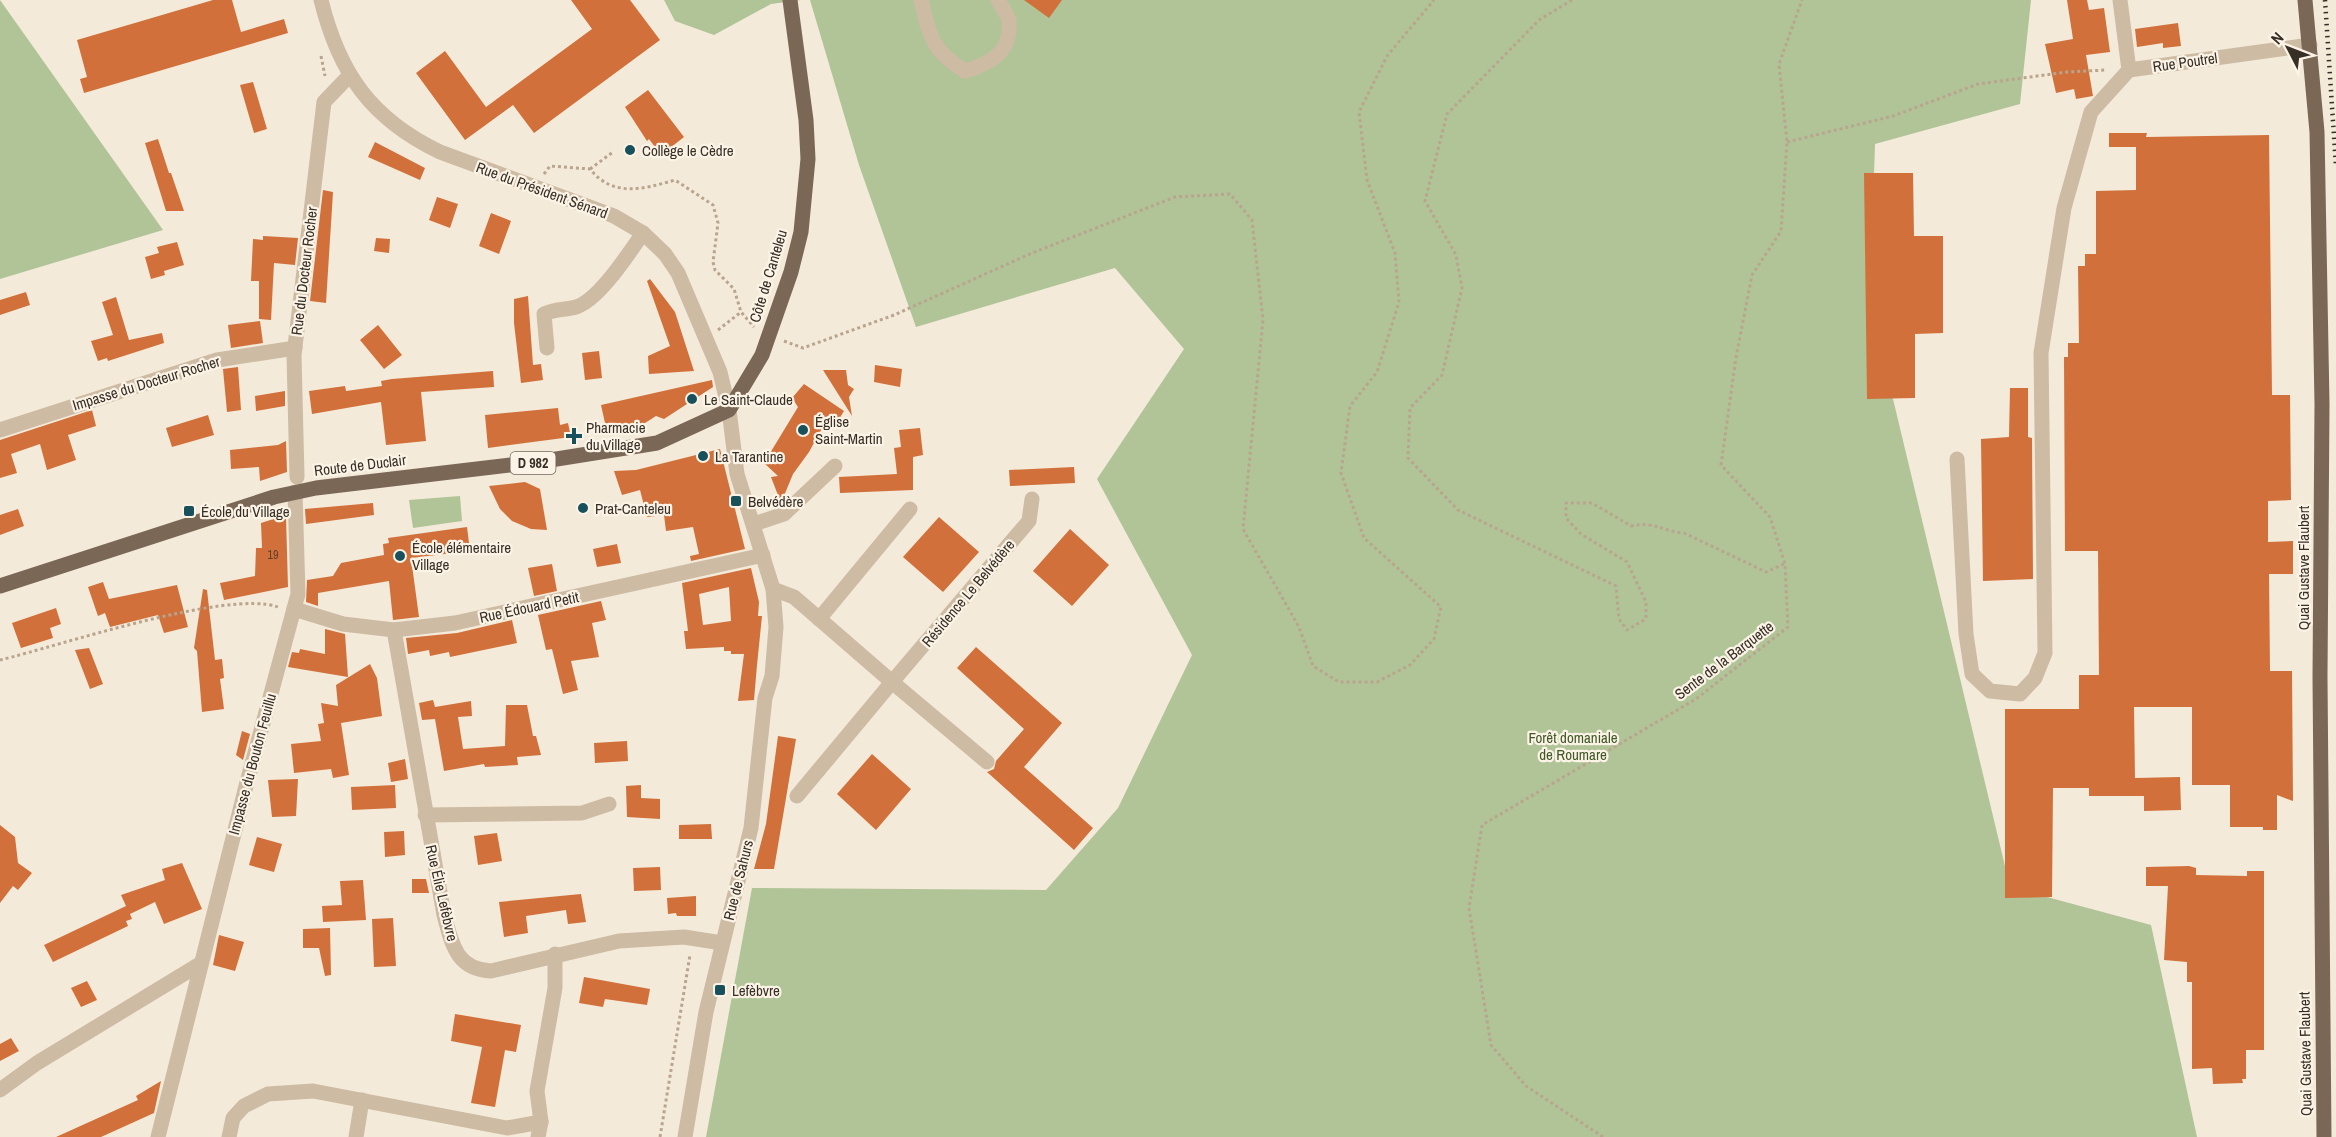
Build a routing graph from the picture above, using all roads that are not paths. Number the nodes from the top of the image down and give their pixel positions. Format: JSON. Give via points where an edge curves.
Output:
{"nodes":[{"id":1,"x":321,"y":0,"type":"edge"},
{"id":2,"x":790,"y":0,"type":"edge"},
{"id":3,"x":921,"y":0,"type":"edge"},
{"id":4,"x":998,"y":0,"type":"edge"},
{"id":5,"x":2120,"y":0,"type":"edge"},
{"id":6,"x":2305,"y":0,"type":"edge"},
{"id":7,"x":2310,"y":45,"type":"junction"},
{"id":8,"x":2129,"y":70,"type":"junction"},
{"id":9,"x":349,"y":76,"type":"junction"},
{"id":10,"x":643,"y":233,"type":"junction"},
{"id":11,"x":295,"y":348,"type":"junction"},
{"id":12,"x":547,"y":348,"type":"dead end"},
{"id":13,"x":729,"y":410,"type":"junction"},
{"id":14,"x":0,"y":430,"type":"edge"},
{"id":15,"x":1957,"y":459,"type":"dead end"},
{"id":16,"x":835,"y":466,"type":"dead end"},
{"id":17,"x":296,"y":485,"type":"junction"},
{"id":18,"x":1032,"y":499,"type":"dead end"},
{"id":19,"x":910,"y":509,"type":"dead end"},
{"id":20,"x":754,"y":524,"type":"junction"},
{"id":21,"x":763,"y":555,"type":"junction"},
{"id":22,"x":0,"y":586,"type":"edge"},
{"id":23,"x":773,"y":589,"type":"junction"},
{"id":24,"x":293,"y":612,"type":"junction"},
{"id":25,"x":819,"y":619,"type":"junction"},
{"id":26,"x":394,"y":630,"type":"junction"},
{"id":27,"x":892,"y":682,"type":"junction"},
{"id":28,"x":987,"y":762,"type":"dead end"},
{"id":29,"x":797,"y":796,"type":"dead end"},
{"id":30,"x":609,"y":804,"type":"dead end"},
{"id":31,"x":425,"y":815,"type":"junction"},
{"id":32,"x":722,"y":943,"type":"junction"},
{"id":33,"x":555,"y":954,"type":"junction"},
{"id":34,"x":200,"y":964,"type":"junction"},
{"id":35,"x":0,"y":1090,"type":"edge"},
{"id":36,"x":362,"y":1100,"type":"junction"},
{"id":37,"x":540,"y":1130,"type":"edge"},
{"id":38,"x":158,"y":1137,"type":"edge"},
{"id":39,"x":229,"y":1137,"type":"edge"},
{"id":40,"x":356,"y":1137,"type":"edge"},
{"id":41,"x":685,"y":1137,"type":"edge"},
{"id":42,"x":2324,"y":1137,"type":"edge"}],
"edges":[{"from":1,"to":9,"type":"street","name":"Rue du Président Sénard","via":[[331,37]]},
{"from":2,"to":13,"type":"main road","name":"Côte de Canteleu","via":[[806,120],[806,193],[794,262],[762,355]]},
{"from":3,"to":4,"type":"street","via":[[928,30],[942,56],[965,71],[988,64],[1006,46],[1009,20]]},
{"from":5,"to":8,"type":"street"},
{"from":6,"to":7,"type":"main road","name":"Quai Gustave Flaubert"},
{"from":7,"to":8,"type":"street","name":"Rue Poutrel"},
{"from":7,"to":42,"type":"main road","name":"Quai Gustave Flaubert","via":[[2317,132],[2322,404]]},
{"from":8,"to":15,"type":"street","via":[[2091,112],[2064,208],[2041,353],[2045,653],[2035,678],[2020,694],[1990,691],[1972,674],[1966,634]]},
{"from":9,"to":10,"type":"street","name":"Rue du Président Sénard","via":[[367,98],[416,140],[614,216]]},
{"from":9,"to":11,"type":"street","name":"Rue du Docteur Rocher","via":[[324,102]]},
{"from":10,"to":12,"type":"street","via":[[590,300],[544,314]]},
{"from":10,"to":13,"type":"street","name":"Rue du Président Sénard","via":[[678,273],[720,372]]},
{"from":11,"to":14,"type":"street","name":"Impasse du Docteur Rocher","via":[[217,360]]},
{"from":11,"to":17,"type":"street","name":"Rue du Docteur Rocher"},
{"from":13,"to":17,"type":"main road","name":"Route de Duclair","number":"D 982","via":[[657,443],[544,461]]},
{"from":13,"to":20,"type":"street","name":"Rue du Président Sénard","via":[[737,474]]},
{"from":16,"to":20,"type":"street","via":[[784,514]]},
{"from":17,"to":22,"type":"main road","name":"Route de Duclair","number":"D 982"},
{"from":17,"to":24,"type":"street","name":"Impasse du Bouton Feuillu","via":[[298,594]]},
{"from":18,"to":27,"type":"street","name":"Résidence Le Belvédère","via":[[1029,521]]},
{"from":19,"to":25,"type":"street"},
{"from":20,"to":21,"type":"street","name":"Rue de Sahurs"},
{"from":21,"to":23,"type":"street","name":"Rue de Sahurs"},
{"from":21,"to":26,"type":"street","name":"Rue Édouard Petit","via":[[455,623]]},
{"from":23,"to":25,"type":"street","via":[[794,597]]},
{"from":23,"to":32,"type":"street","name":"Rue de Sahurs","via":[[777,622],[751,828]]},
{"from":24,"to":26,"type":"street","name":"Rue Édouard Petit","via":[[343,624]]},
{"from":24,"to":34,"type":"street","name":"Impasse du Bouton Feuillu"},
{"from":25,"to":27,"type":"street"},
{"from":26,"to":31,"type":"street","name":"Rue Élie Lefèbvre"},
{"from":27,"to":28,"type":"street"},
{"from":27,"to":29,"type":"street","name":"Résidence Le Belvédère"},
{"from":30,"to":31,"type":"street","via":[[582,813]]},
{"from":31,"to":33,"type":"street","name":"Rue Élie Lefèbvre","via":[[444,915],[452,943],[463,962],[475,970],[491,971]]},
{"from":32,"to":33,"type":"street","name":"Rue Élie Lefèbvre","via":[[692,939],[619,941]]},
{"from":32,"to":41,"type":"street","name":"Rue de Sahurs"},
{"from":33,"to":37,"type":"street","via":[[555,988],[537,1091]]},
{"from":34,"to":35,"type":"street","via":[[37,1063]]},
{"from":34,"to":38,"type":"street","name":"Impasse du Bouton Feuillu"},
{"from":36,"to":37,"type":"street","via":[[507,1128]]},
{"from":36,"to":39,"type":"street","via":[[313,1091],[268,1094],[244,1106],[233,1118]]},
{"from":36,"to":40,"type":"street"}]}
